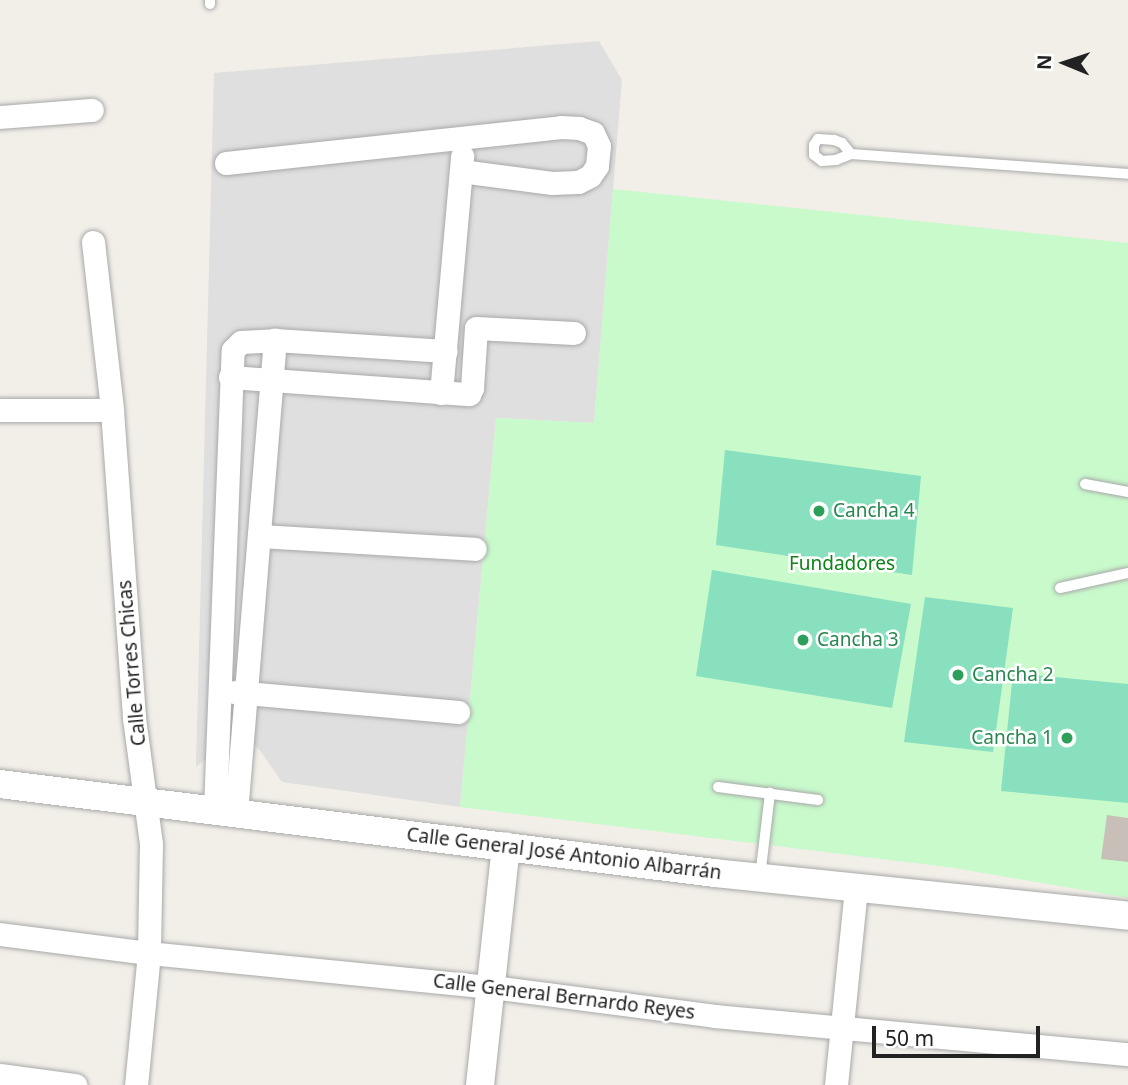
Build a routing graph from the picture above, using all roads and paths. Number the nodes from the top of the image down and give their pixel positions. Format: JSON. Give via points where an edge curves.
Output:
{"nodes":[{"id":1,"x":92,"y":110,"type":"dead end"},
{"id":2,"x":0,"y":117,"type":"edge"},
{"id":3,"x":463,"y":139,"type":"junction"},
{"id":4,"x":851,"y":154,"type":"dead end"},
{"id":5,"x":226,"y":163,"type":"dead end"},
{"id":6,"x":461,"y":171,"type":"junction"},
{"id":7,"x":1128,"y":174,"type":"edge"},
{"id":8,"x":93,"y":242,"type":"dead end"},
{"id":9,"x":476,"y":328,"type":"junction"},
{"id":10,"x":574,"y":334,"type":"dead end"},
{"id":11,"x":446,"y":339,"type":"junction"},
{"id":12,"x":275,"y":340,"type":"junction"},
{"id":13,"x":230,"y":377,"type":"junction"},
{"id":14,"x":272,"y":378,"type":"junction"},
{"id":15,"x":441,"y":393,"type":"junction"},
{"id":16,"x":0,"y":410,"type":"edge"},
{"id":17,"x":111,"y":410,"type":"junction"},
{"id":18,"x":1085,"y":484,"type":"dead end"},
{"id":19,"x":1128,"y":492,"type":"edge"},
{"id":20,"x":260,"y":536,"type":"junction"},
{"id":21,"x":475,"y":550,"type":"dead end"},
{"id":22,"x":1128,"y":573,"type":"edge"},
{"id":23,"x":1060,"y":588,"type":"dead end"},
{"id":24,"x":218,"y":691,"type":"junction"},
{"id":25,"x":247,"y":693,"type":"junction"},
{"id":26,"x":458,"y":712,"type":"dead end"},
{"id":27,"x":0,"y":784,"type":"edge"},
{"id":28,"x":718,"y":787,"type":"dead end"},
{"id":29,"x":770,"y":793,"type":"junction"},
{"id":30,"x":818,"y":800,"type":"dead end"},
{"id":31,"x":148,"y":802,"type":"junction"},
{"id":32,"x":226,"y":812,"type":"junction"},
{"id":33,"x":506,"y":846,"type":"junction"},
{"id":34,"x":760,"y":878,"type":"junction"},
{"id":35,"x":856,"y":887,"type":"junction"},
{"id":36,"x":1128,"y":916,"type":"edge"},
{"id":37,"x":0,"y":934,"type":"edge"},
{"id":38,"x":149,"y":953,"type":"junction"},
{"id":39,"x":492,"y":987,"type":"junction"},
{"id":40,"x":842,"y":1028,"type":"junction"},
{"id":41,"x":1128,"y":1054,"type":"edge"},
{"id":42,"x":0,"y":1075,"type":"edge"},
{"id":43,"x":75,"y":1085,"type":"edge"},
{"id":44,"x":136,"y":1085,"type":"edge"},
{"id":45,"x":481,"y":1085,"type":"edge"},
{"id":46,"x":836,"y":1085,"type":"edge"}],
"edges":[{"from":1,"to":2,"type":"street"},
{"from":3,"to":5,"type":"street"},
{"from":3,"to":6,"type":"street"},
{"from":3,"to":6,"type":"street","via":[[579,128],[593,133],[599,154],[590,176],[578,182]]},
{"from":4,"to":7,"type":"lane"},
{"from":6,"to":11,"type":"street"},
{"from":8,"to":17,"type":"street","name":"Calle Torres Chicas"},
{"from":9,"to":10,"type":"street"},
{"from":9,"to":11,"type":"street"},
{"from":9,"to":15,"type":"street","via":[[471,392]]},
{"from":11,"to":12,"type":"street"},
{"from":11,"to":15,"type":"street"},
{"from":12,"to":13,"type":"street","via":[[236,345]]},
{"from":12,"to":14,"type":"street"},
{"from":13,"to":14,"type":"street"},
{"from":13,"to":24,"type":"street"},
{"from":14,"to":15,"type":"street"},
{"from":14,"to":20,"type":"street"},
{"from":16,"to":17,"type":"street"},
{"from":17,"to":31,"type":"street","name":"Calle Torres Chicas","via":[[134,718]]},
{"from":18,"to":19,"type":"lane"},
{"from":20,"to":21,"type":"street"},
{"from":20,"to":25,"type":"street"},
{"from":22,"to":23,"type":"lane"},
{"from":24,"to":25,"type":"street"},
{"from":24,"to":32,"type":"street"},
{"from":25,"to":26,"type":"street"},
{"from":25,"to":32,"type":"street"},
{"from":27,"to":31,"type":"street","name":"Calle General José Antonio Albarrán"},
{"from":28,"to":29,"type":"lane"},
{"from":29,"to":30,"type":"lane"},
{"from":29,"to":34,"type":"lane"},
{"from":31,"to":32,"type":"street","name":"Calle General José Antonio Albarrán"},
{"from":31,"to":38,"type":"street","name":"Calle Torres Chicas"},
{"from":32,"to":33,"type":"street","name":"Calle General José Antonio Albarrán"},
{"from":33,"to":34,"type":"street","name":"Calle General José Antonio Albarrán"},
{"from":33,"to":39,"type":"street"},
{"from":34,"to":35,"type":"street","name":"Calle General José Antonio Albarrán"},
{"from":35,"to":36,"type":"street","name":"Calle General José Antonio Albarrán"},
{"from":35,"to":40,"type":"street"},
{"from":37,"to":38,"type":"street","name":"Calle General Bernardo Reyes"},
{"from":38,"to":39,"type":"street","name":"Calle General Bernardo Reyes"},
{"from":38,"to":44,"type":"street","name":"Calle Torres Chicas"},
{"from":39,"to":40,"type":"street","name":"Calle General Bernardo Reyes"},
{"from":39,"to":45,"type":"street"},
{"from":40,"to":41,"type":"street","name":"Calle General Bernardo Reyes"},
{"from":40,"to":46,"type":"street"},
{"from":42,"to":43,"type":"street"}]}
